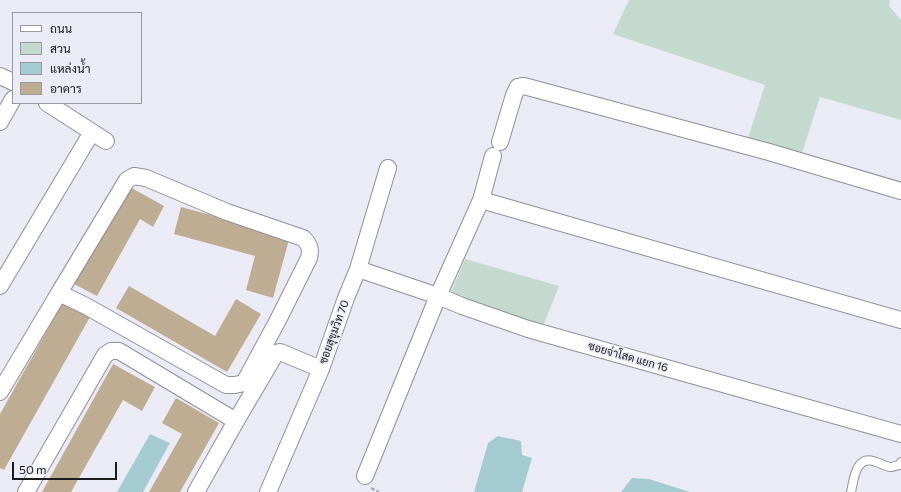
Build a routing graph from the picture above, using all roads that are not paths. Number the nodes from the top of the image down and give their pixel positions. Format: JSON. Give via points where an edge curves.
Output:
{"nodes":[{"id":1,"x":0,"y":76,"type":"edge"},
{"id":2,"x":12,"y":82,"type":"edge"},
{"id":3,"x":12,"y":101,"type":"edge"},
{"id":4,"x":49,"y":104,"type":"edge"},
{"id":5,"x":0,"y":122,"type":"edge"},
{"id":6,"x":92,"y":132,"type":"junction"},
{"id":7,"x":106,"y":142,"type":"dead end"},
{"id":8,"x":388,"y":168,"type":"dead end"},
{"id":9,"x":901,"y":191,"type":"edge"},
{"id":10,"x":480,"y":200,"type":"junction"},
{"id":11,"x":358,"y":270,"type":"junction"},
{"id":12,"x":0,"y":286,"type":"edge"},
{"id":13,"x":59,"y":293,"type":"junction"},
{"id":14,"x":438,"y":296,"type":"junction"},
{"id":15,"x":901,"y":320,"type":"edge"},
{"id":16,"x":321,"y":369,"type":"junction"},
{"id":17,"x":0,"y":392,"type":"edge"},
{"id":18,"x":236,"y":421,"type":"junction"},
{"id":19,"x":901,"y":434,"type":"edge"},
{"id":20,"x":901,"y":462,"type":"edge"},
{"id":21,"x":365,"y":476,"type":"dead end"},
{"id":22,"x":26,"y":492,"type":"edge"},
{"id":23,"x":196,"y":492,"type":"edge"},
{"id":24,"x":268,"y":492,"type":"edge"},
{"id":25,"x":851,"y":492,"type":"edge"}],
"edges":[{"from":1,"to":2,"type":"street"},
{"from":3,"to":5,"type":"street"},
{"from":4,"to":6,"type":"street"},
{"from":6,"to":7,"type":"street"},
{"from":6,"to":12,"type":"street"},
{"from":8,"to":11,"type":"street","name":"ซอยสุขุมวิท 70"},
{"from":9,"to":10,"type":"street","via":[[769,152],[524,86],[518,87],[514,94]]},
{"from":10,"to":14,"type":"street"},
{"from":10,"to":15,"type":"street"},
{"from":11,"to":14,"type":"street","name":"ซอยจ่าโสด แยก 16"},
{"from":11,"to":16,"type":"street","name":"ซอยสุขุมวิท 70"},
{"from":13,"to":13,"type":"street","via":[[126,180],[134,176],[146,178],[227,212],[303,238],[311,249],[309,258],[244,383],[235,385],[226,385]]},
{"from":13,"to":17,"type":"street"},
{"from":14,"to":19,"type":"street","name":"ซอยจ่าโสด แยก 16","via":[[528,329]]},
{"from":14,"to":21,"type":"street"},
{"from":16,"to":18,"type":"street","via":[[278,352]]},
{"from":16,"to":24,"type":"street","name":"ซอยสุขุมวิท 70"},
{"from":18,"to":22,"type":"street","via":[[119,351],[111,350],[105,355]]},
{"from":18,"to":23,"type":"street"},
{"from":20,"to":25,"type":"lane","via":[[900,465],[890,467],[874,461],[866,460],[860,463],[855,472]]}]}
